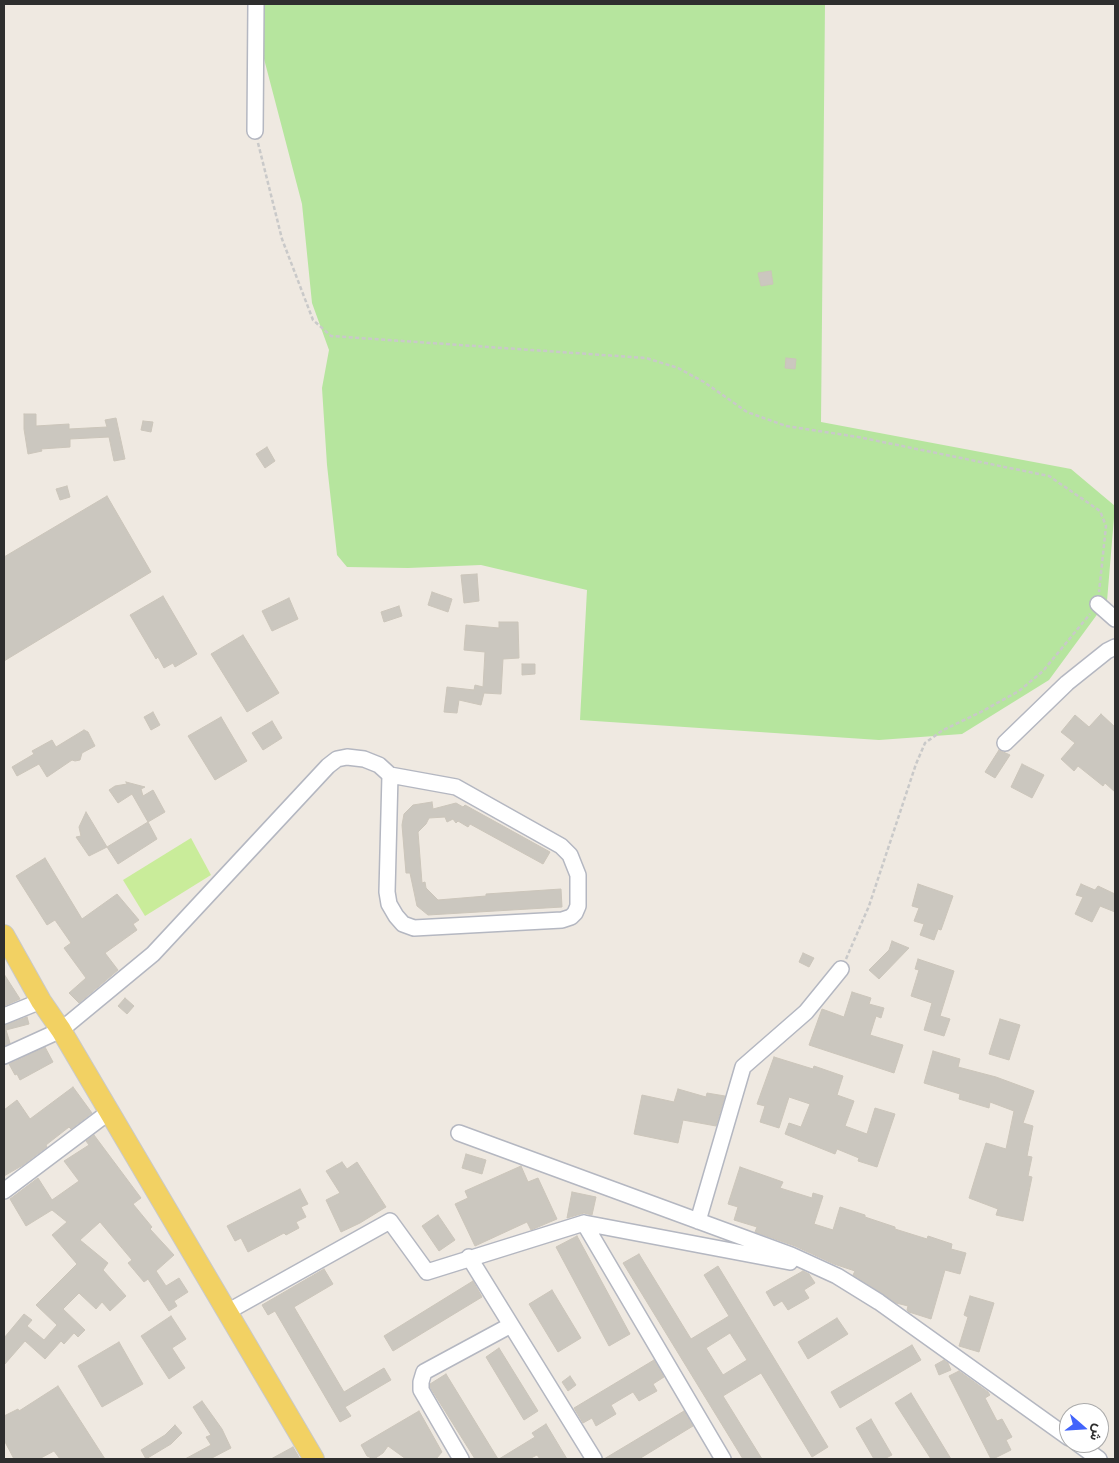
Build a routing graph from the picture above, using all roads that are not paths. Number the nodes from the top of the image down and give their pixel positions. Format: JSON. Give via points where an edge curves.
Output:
{"nodes":[{"id":1,"x":256,"y":4,"type":"edge"},
{"id":2,"x":255,"y":131,"type":"road end"},
{"id":3,"x":1098,"y":604,"type":"road end"},
{"id":4,"x":1115,"y":619,"type":"edge"},
{"id":5,"x":1115,"y":648,"type":"edge"},
{"id":6,"x":1005,"y":743,"type":"dead end"},
{"id":7,"x":390,"y":775,"type":"junction"},
{"id":8,"x":4,"y":935,"type":"edge"},
{"id":9,"x":842,"y":969,"type":"road end"},
{"id":10,"x":41,"y":1001,"type":"junction"},
{"id":11,"x":4,"y":1016,"type":"edge"},
{"id":12,"x":61,"y":1030,"type":"junction"},
{"id":13,"x":4,"y":1056,"type":"edge"},
{"id":14,"x":109,"y":1112,"type":"junction"},
{"id":15,"x":459,"y":1133,"type":"dead end"},
{"id":16,"x":4,"y":1190,"type":"edge"},
{"id":17,"x":698,"y":1221,"type":"junction"},
{"id":18,"x":584,"y":1224,"type":"junction"},
{"id":19,"x":469,"y":1258,"type":"junction"},
{"id":20,"x":816,"y":1267,"type":"junction"},
{"id":21,"x":227,"y":1312,"type":"junction"},
{"id":22,"x":511,"y":1325,"type":"junction"},
{"id":23,"x":1059,"y":1431,"type":"edge"},
{"id":24,"x":314,"y":1459,"type":"edge"},
{"id":25,"x":461,"y":1459,"type":"edge"},
{"id":26,"x":594,"y":1459,"type":"edge"},
{"id":27,"x":723,"y":1459,"type":"edge"}],
"edges":[{"from":1,"to":2,"type":"street"},
{"from":3,"to":4,"type":"street"},
{"from":5,"to":6,"type":"street","via":[[1067,683]]},
{"from":7,"to":7,"type":"street","via":[[456,787],[561,846],[570,855],[578,875],[575,913],[562,920],[414,928],[403,924],[389,904],[387,892]]},
{"from":7,"to":12,"type":"street","via":[[364,759],[337,759],[153,954]]},
{"from":8,"to":10,"type":"main road"},
{"from":9,"to":17,"type":"street","via":[[806,1012],[743,1067]]},
{"from":10,"to":11,"type":"street"},
{"from":10,"to":12,"type":"main road"},
{"from":12,"to":13,"type":"street"},
{"from":12,"to":14,"type":"main road"},
{"from":14,"to":16,"type":"street"},
{"from":14,"to":21,"type":"main road"},
{"from":15,"to":17,"type":"street"},
{"from":17,"to":20,"type":"street"},
{"from":18,"to":19,"type":"street"},
{"from":18,"to":20,"type":"street"},
{"from":18,"to":27,"type":"street"},
{"from":19,"to":21,"type":"street","via":[[426,1272],[390,1221]]},
{"from":19,"to":22,"type":"street"},
{"from":20,"to":23,"type":"street","via":[[879,1302]]},
{"from":21,"to":24,"type":"main road"},
{"from":22,"to":25,"type":"street","via":[[424,1372],[421,1390]]},
{"from":22,"to":26,"type":"street"}]}
